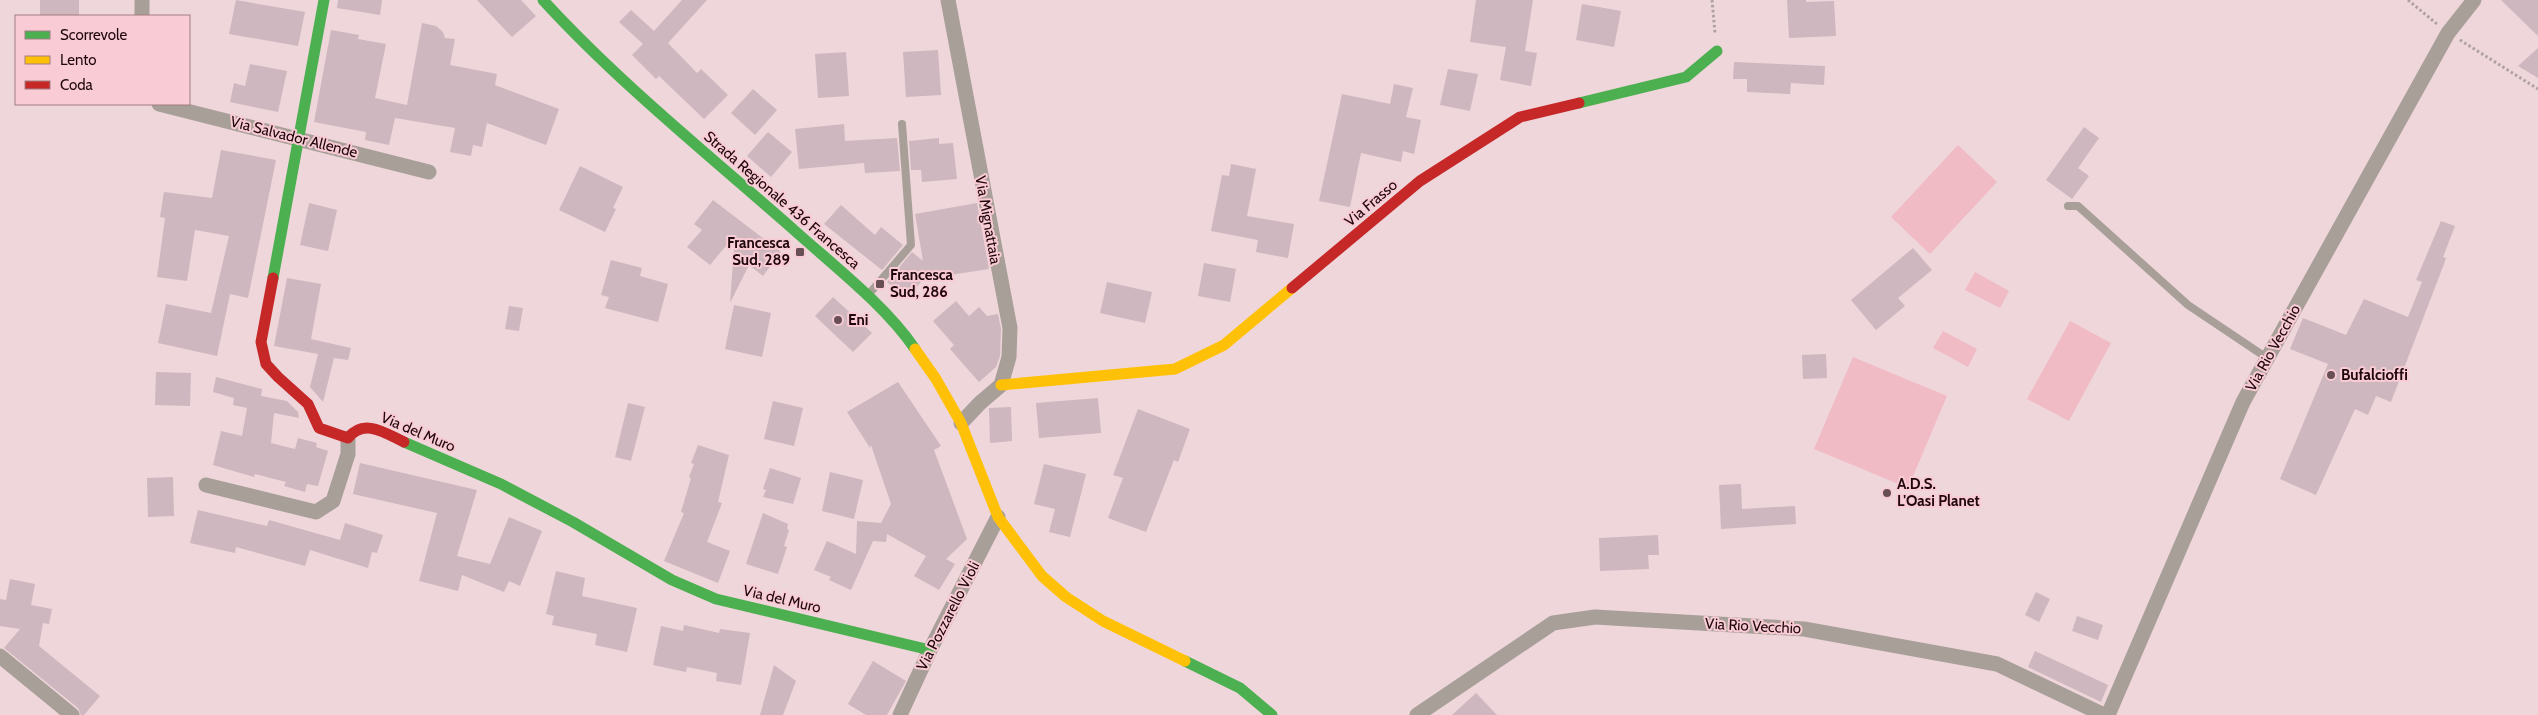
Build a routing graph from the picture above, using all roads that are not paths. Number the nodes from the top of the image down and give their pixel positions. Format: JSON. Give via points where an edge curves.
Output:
{"nodes":[{"id":1,"x":142,"y":0,"type":"edge"},
{"id":2,"x":324,"y":0,"type":"edge"},
{"id":3,"x":948,"y":0,"type":"edge"},
{"id":4,"x":2474,"y":0,"type":"edge"},
{"id":5,"x":549,"y":3,"type":"edge"},
{"id":6,"x":142,"y":15,"type":"edge"},
{"id":7,"x":1717,"y":51,"type":"road end"},
{"id":8,"x":163,"y":105,"type":"edge"},
{"id":9,"x":902,"y":124,"type":"dead end"},
{"id":10,"x":298,"y":138,"type":"junction"},
{"id":11,"x":429,"y":172,"type":"dead end"},
{"id":12,"x":2068,"y":206,"type":"dead end"},
{"id":13,"x":868,"y":296,"type":"junction"},
{"id":14,"x":2267,"y":358,"type":"junction"},
{"id":15,"x":1001,"y":385,"type":"junction"},
{"id":16,"x":961,"y":423,"type":"junction"},
{"id":17,"x":348,"y":438,"type":"junction"},
{"id":18,"x":206,"y":485,"type":"dead end"},
{"id":19,"x":998,"y":517,"type":"junction"},
{"id":20,"x":930,"y":650,"type":"junction"},
{"id":21,"x":0,"y":656,"type":"edge"},
{"id":22,"x":72,"y":715,"type":"edge"},
{"id":23,"x":900,"y":715,"type":"edge"},
{"id":24,"x":1272,"y":715,"type":"edge"},
{"id":25,"x":1417,"y":715,"type":"edge"},
{"id":26,"x":2104,"y":715,"type":"edge"},
{"id":27,"x":2108,"y":715,"type":"edge"}],
"edges":[{"from":1,"to":6,"type":"street"},
{"from":2,"to":10,"type":"street"},
{"from":3,"to":15,"type":"street","name":"Via Mignattaia","via":[[1010,328],[1009,357]]},
{"from":4,"to":14,"type":"street","name":"Via Rio Vecchio","via":[[2448,33]]},
{"from":5,"to":13,"type":"street","name":"Strada Regionale 436 Francesca","via":[[661,113]]},
{"from":7,"to":15,"type":"street","name":"Via Frasso","via":[[1686,77],[1520,117],[1420,180],[1224,345],[1175,369]]},
{"from":8,"to":10,"type":"street","name":"Via Salvador Allende"},
{"from":9,"to":13,"type":"lane","via":[[911,245]]},
{"from":10,"to":11,"type":"street","name":"Via Salvador Allende"},
{"from":10,"to":17,"type":"street","via":[[261,342],[262,356],[267,368],[309,405],[314,424],[319,429]]},
{"from":12,"to":14,"type":"lane","via":[[2078,206],[2188,304]]},
{"from":13,"to":16,"type":"street","name":"Strada Regionale 436 Francesca","via":[[912,344]]},
{"from":14,"to":27,"type":"street","name":"Via Rio Vecchio","via":[[2242,402]]},
{"from":15,"to":16,"type":"street"},
{"from":16,"to":19,"type":"street","name":"Strada Regionale 436 Francesca"},
{"from":17,"to":18,"type":"street","via":[[348,454],[333,501],[316,512]]},
{"from":17,"to":20,"type":"street","name":"Via del Muro","via":[[356,429],[370,427],[501,484],[672,580],[716,599]]},
{"from":19,"to":20,"type":"street","name":"Via Pozzarello Violi"},
{"from":19,"to":24,"type":"street","name":"Strada Regionale 436 Francesca","via":[[1042,576],[1066,597],[1103,621],[1240,688]]},
{"from":20,"to":23,"type":"street","name":"Via Pozzarello Violi"},
{"from":21,"to":22,"type":"street"},
{"from":25,"to":26,"type":"street","name":"Via Rio Vecchio","via":[[1553,623],[1595,618],[1804,629],[1997,664]]}]}
